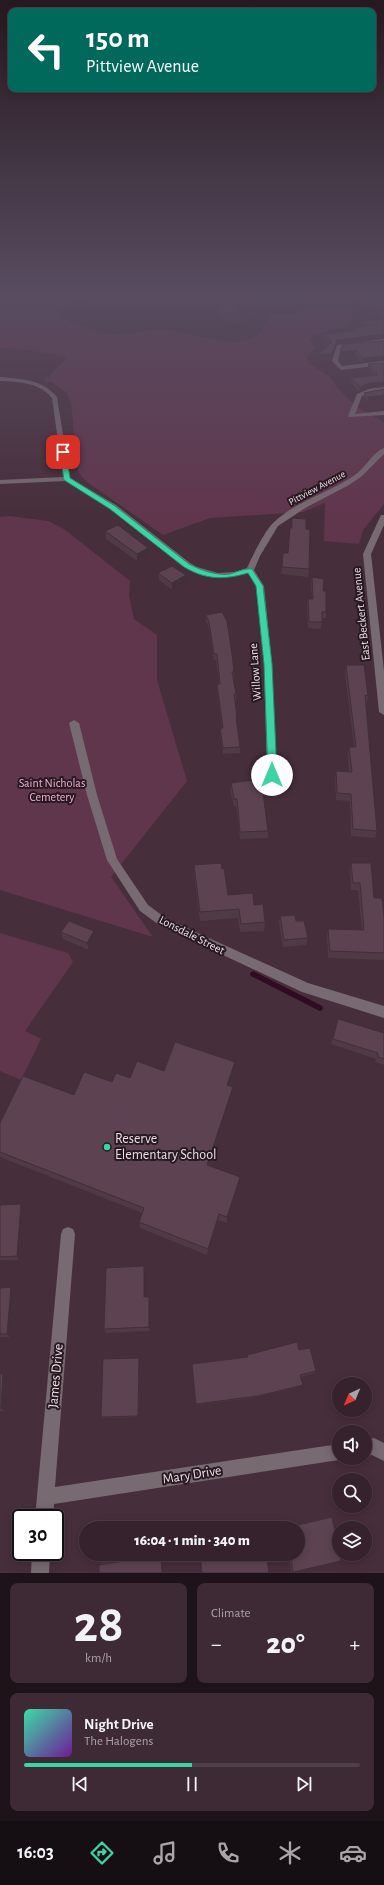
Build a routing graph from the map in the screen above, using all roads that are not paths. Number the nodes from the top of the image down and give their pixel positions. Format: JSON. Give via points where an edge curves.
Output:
{"nodes":[{"id":1,"x":0,"y":379,"type":"edge"},
{"id":2,"x":384,"y":389,"type":"edge"},
{"id":3,"x":384,"y":412,"type":"edge"},
{"id":4,"x":384,"y":450,"type":"edge"},
{"id":5,"x":67,"y":479,"type":"junction"},
{"id":6,"x":0,"y":482,"type":"edge"},
{"id":7,"x":384,"y":517,"type":"edge"},
{"id":8,"x":250,"y":570,"type":"junction"},
{"id":9,"x":384,"y":712,"type":"edge"},
{"id":10,"x":74,"y":723,"type":"dead end"},
{"id":11,"x":272,"y":775,"type":"dead end"},
{"id":12,"x":384,"y":1012,"type":"edge"},
{"id":13,"x":68,"y":1234,"type":"dead end"},
{"id":14,"x":372,"y":1446,"type":"edge"},
{"id":15,"x":332,"y":1453,"type":"edge"},
{"id":16,"x":384,"y":1453,"type":"edge"},
{"id":17,"x":46,"y":1497,"type":"junction"},
{"id":18,"x":45,"y":1509,"type":"edge"},
{"id":19,"x":41,"y":1561,"type":"edge"},
{"id":20,"x":40,"y":1573,"type":"edge"}],
"edges":[{"from":1,"to":5,"type":"street","via":[[40,385],[53,395]]},
{"from":2,"to":3,"type":"street","via":[[359,395],[351,416]]},
{"from":4,"to":8,"type":"street","name":"Pittview Avenue","via":[[360,475],[347,484],[304,504],[275,525]]},
{"from":5,"to":6,"type":"street"},
{"from":5,"to":8,"type":"street","via":[[113,507],[196,570],[230,576]]},
{"from":7,"to":9,"type":"street","name":"East Beckert Avenue","via":[[367,554]]},
{"from":8,"to":11,"type":"street","name":"Willow Lane","via":[[260,586],[268,664]]},
{"from":10,"to":12,"type":"street","name":"Lonsdale Street","via":[[112,860],[144,908],[163,922],[306,988]]},
{"from":13,"to":17,"type":"street","name":"James Drive"},
{"from":14,"to":16,"type":"street"},
{"from":15,"to":17,"type":"street","name":"Mary Drive"},
{"from":17,"to":18,"type":"street","name":"James Drive"},
{"from":19,"to":20,"type":"street"}]}
